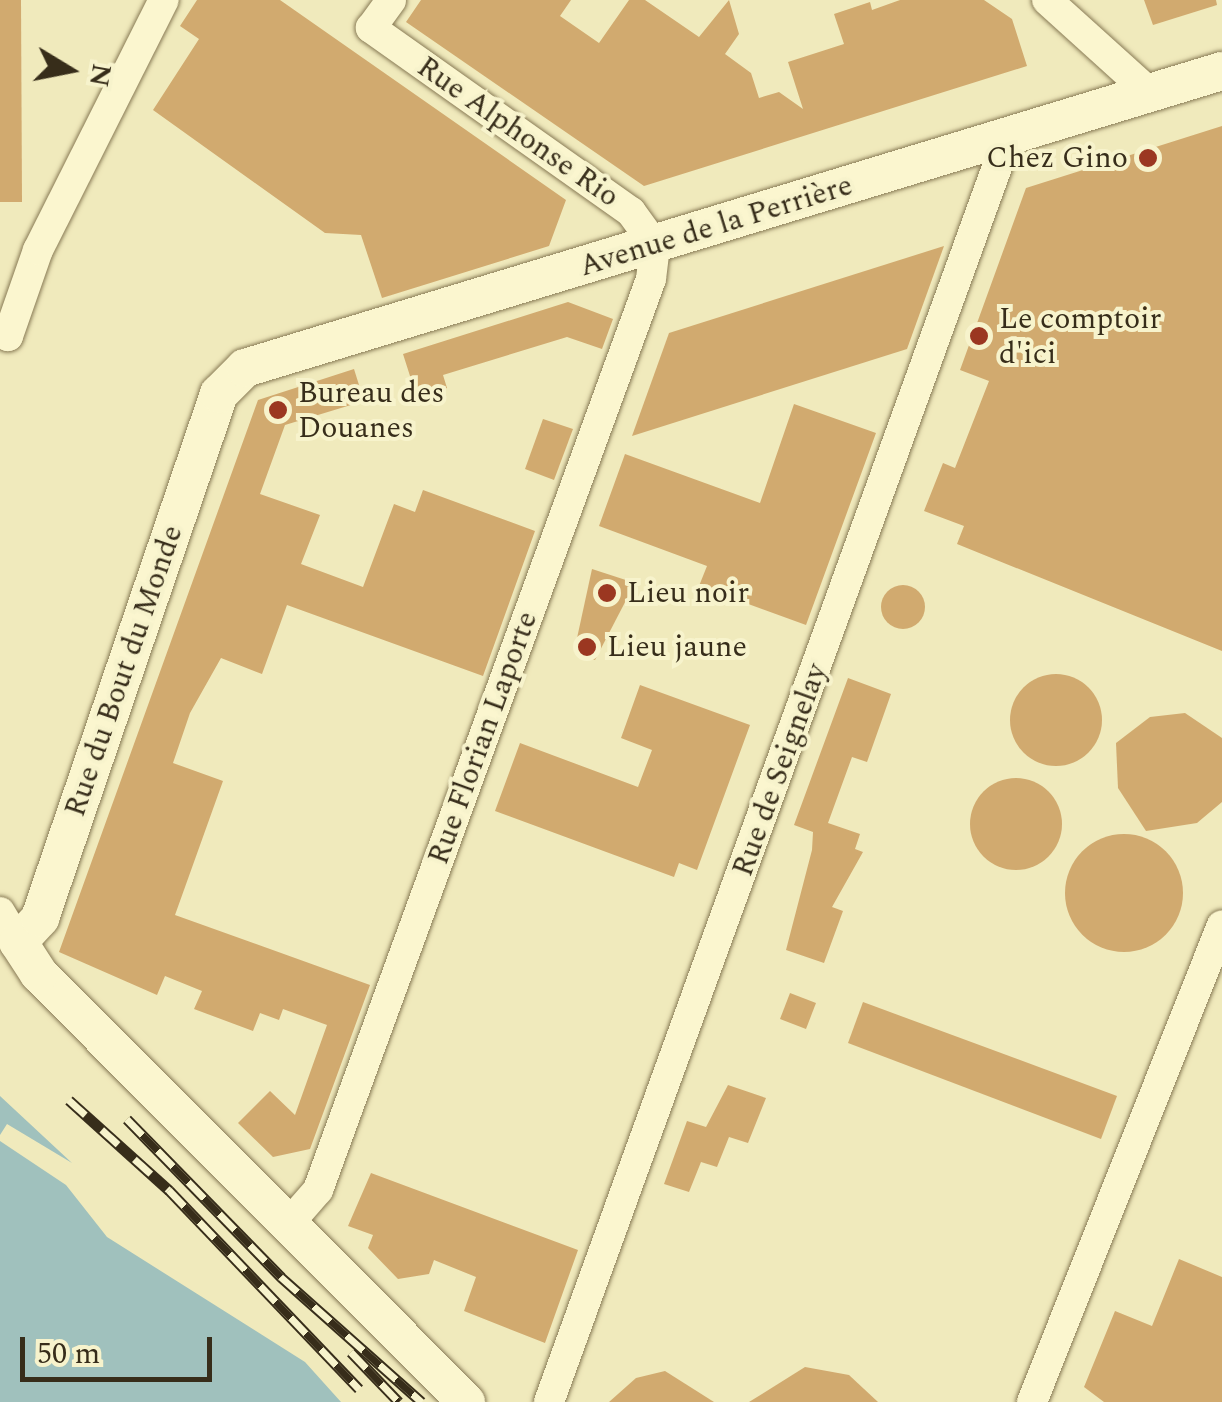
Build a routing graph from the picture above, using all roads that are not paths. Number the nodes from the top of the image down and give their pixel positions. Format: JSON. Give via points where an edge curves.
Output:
{"nodes":[{"id":1,"x":164,"y":0,"type":"edge"},
{"id":2,"x":390,"y":0,"type":"edge"},
{"id":3,"x":1046,"y":0,"type":"edge"},
{"id":4,"x":1222,"y":71,"type":"edge"},
{"id":5,"x":1150,"y":93,"type":"junction"},
{"id":6,"x":1008,"y":137,"type":"junction"},
{"id":7,"x":655,"y":245,"type":"junction"},
{"id":8,"x":4,"y":334,"type":"edge"},
{"id":9,"x":219,"y":394,"type":"joint"},
{"id":10,"x":1222,"y":925,"type":"edge"},
{"id":11,"x":9,"y":927,"type":"edge"},
{"id":12,"x":290,"y":1222,"type":"junction"},
{"id":13,"x":466,"y":1402,"type":"edge"},
{"id":14,"x":550,"y":1402,"type":"edge"},
{"id":15,"x":1032,"y":1402,"type":"edge"}],
"edges":[{"from":1,"to":8,"type":"street","via":[[38,250]]},
{"from":2,"to":7,"type":"street","name":"Rue Alphonse Rio","via":[[372,28],[631,212]]},
{"from":3,"to":5,"type":"street"},
{"from":4,"to":5,"type":"street","name":"Avenue de la Perrière"},
{"from":5,"to":6,"type":"street","name":"Avenue de la Perrière"},
{"from":6,"to":7,"type":"street","name":"Avenue de la Perrière"},
{"from":6,"to":14,"type":"street","name":"Rue de Seignelay"},
{"from":7,"to":9,"type":"street","name":"Avenue de la Perrière","via":[[245,368]]},
{"from":7,"to":12,"type":"street","name":"Rue Florian Laporte","via":[[651,279],[318,1190]]},
{"from":9,"to":11,"type":"street","name":"Rue du Bout du Monde","via":[[40,918]]},
{"from":10,"to":15,"type":"street"},
{"from":11,"to":12,"type":"street","via":[[40,974]]},
{"from":12,"to":13,"type":"street"}]}
